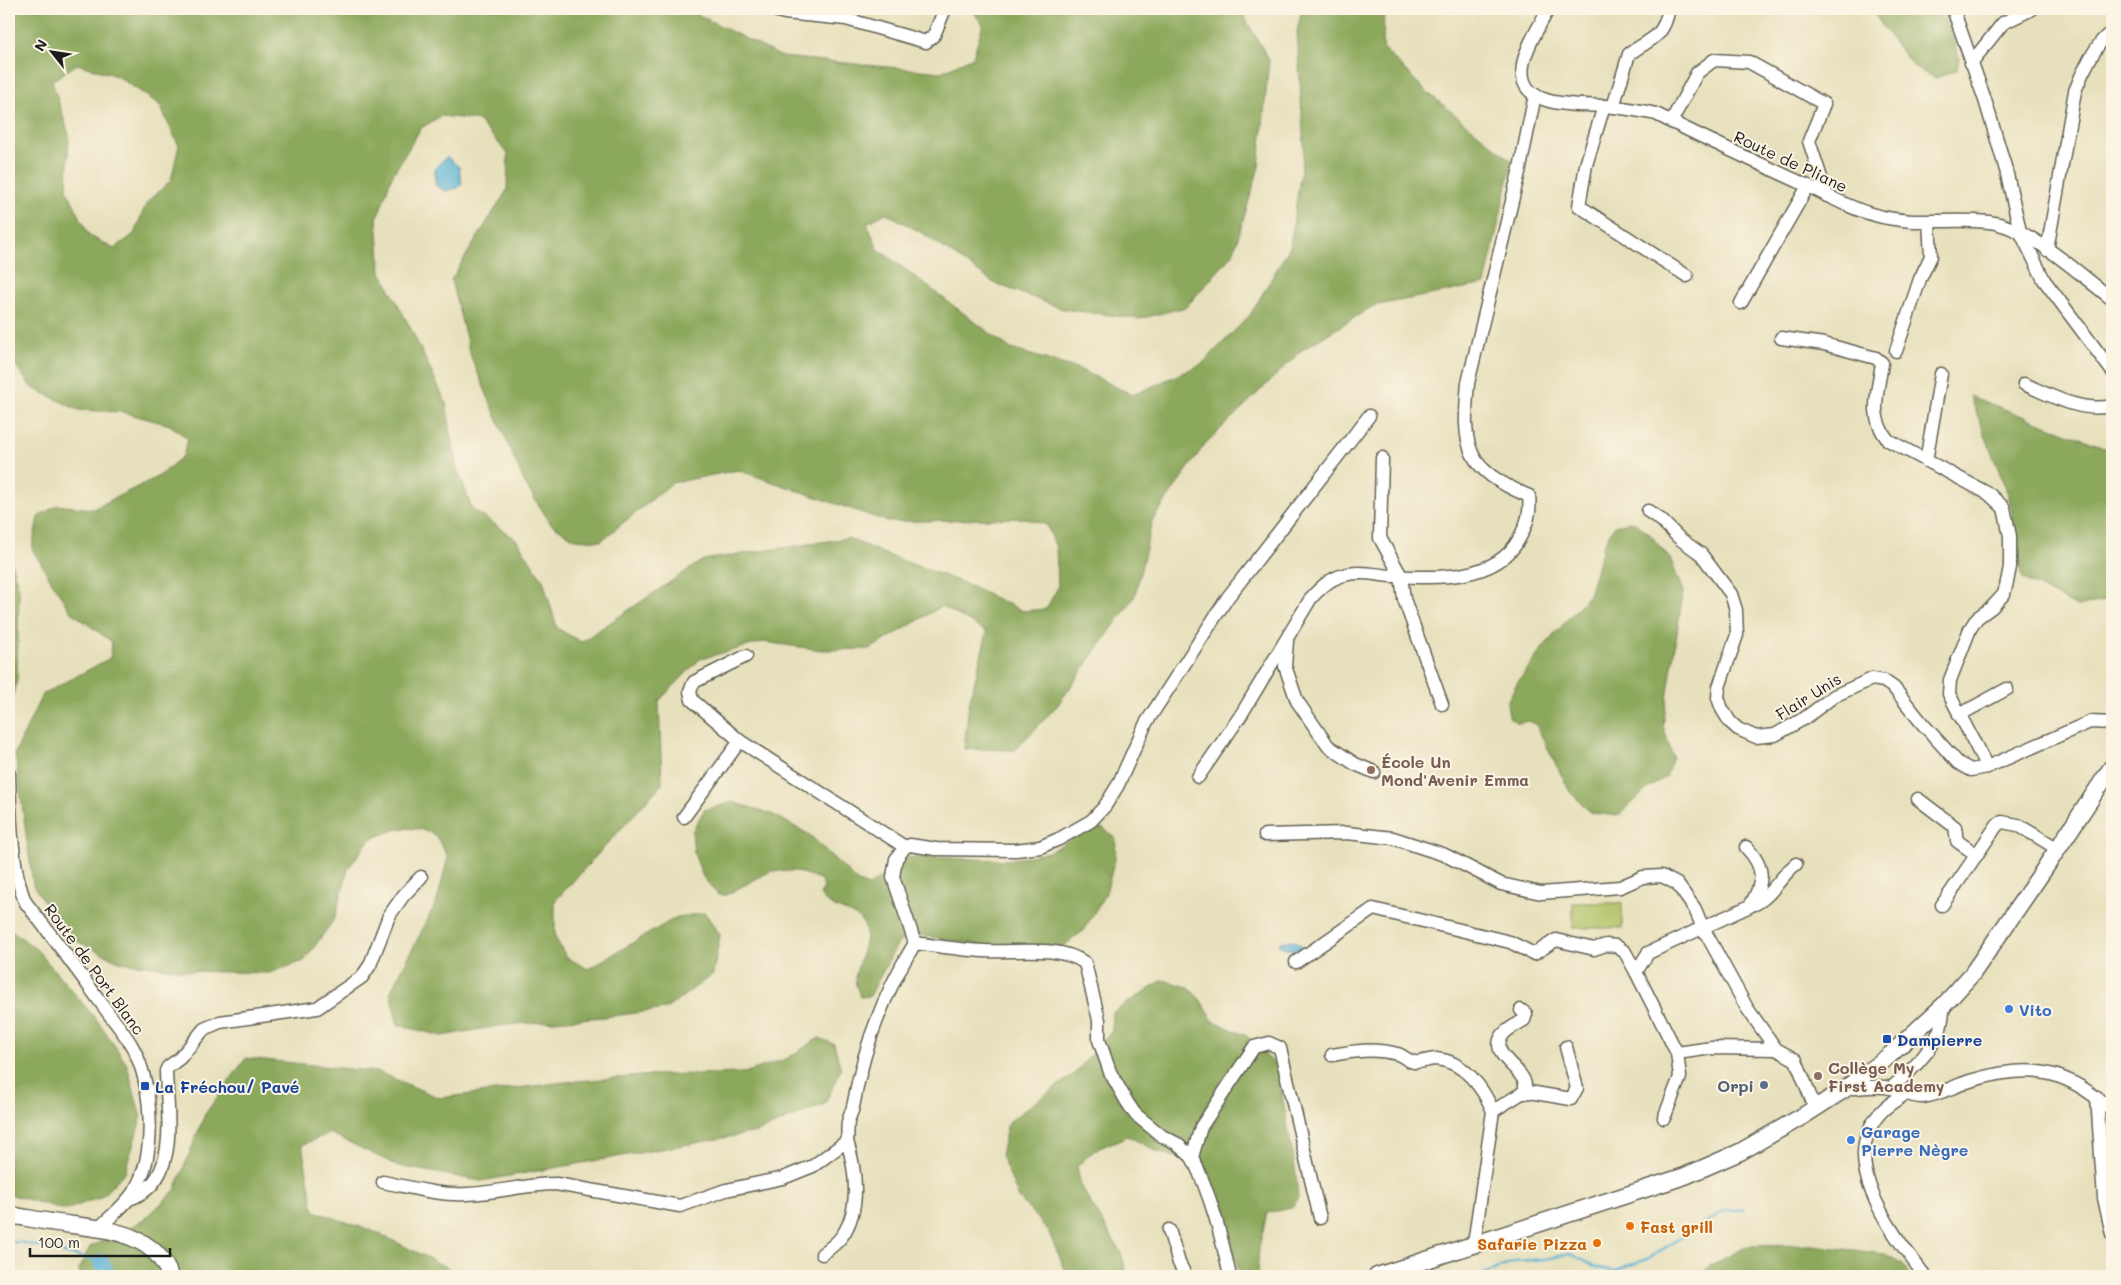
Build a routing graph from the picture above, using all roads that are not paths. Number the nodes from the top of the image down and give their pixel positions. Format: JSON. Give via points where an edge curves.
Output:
{"nodes":[{"id":1,"x":770,"y":9,"type":"edge"},
{"id":2,"x":945,"y":9,"type":"edge"},
{"id":3,"x":1548,"y":9,"type":"edge"},
{"id":4,"x":1669,"y":9,"type":"edge"},
{"id":5,"x":1953,"y":9,"type":"edge"},
{"id":6,"x":2032,"y":9,"type":"edge"},
{"id":7,"x":2112,"y":32,"type":"edge"},
{"id":8,"x":1971,"y":63,"type":"junction"},
{"id":9,"x":1535,"y":95,"type":"junction"},
{"id":10,"x":1608,"y":106,"type":"junction"},
{"id":11,"x":1671,"y":122,"type":"junction"},
{"id":12,"x":1808,"y":186,"type":"junction"},
{"id":13,"x":1827,"y":196,"type":"junction"},
{"id":14,"x":1929,"y":222,"type":"junction"},
{"id":15,"x":2020,"y":232,"type":"junction"},
{"id":16,"x":2047,"y":250,"type":"junction"},
{"id":17,"x":1687,"y":276,"type":"dead end"},
{"id":18,"x":2112,"y":299,"type":"edge"},
{"id":19,"x":1741,"y":303,"type":"dead end"},
{"id":20,"x":1781,"y":338,"type":"dead end"},
{"id":21,"x":1896,"y":351,"type":"dead end"},
{"id":22,"x":2112,"y":371,"type":"edge"},
{"id":23,"x":1941,"y":374,"type":"dead end"},
{"id":24,"x":2024,"y":384,"type":"dead end"},
{"id":25,"x":2112,"y":406,"type":"edge"},
{"id":26,"x":1369,"y":416,"type":"dead end"},
{"id":27,"x":1382,"y":458,"type":"dead end"},
{"id":28,"x":1926,"y":461,"type":"junction"},
{"id":29,"x":1648,"y":512,"type":"dead end"},
{"id":30,"x":1401,"y":576,"type":"junction"},
{"id":31,"x":1287,"y":638,"type":"junction"},
{"id":32,"x":746,"y":656,"type":"dead end"},
{"id":33,"x":2006,"y":689,"type":"dead end"},
{"id":34,"x":1442,"y":704,"type":"dead end"},
{"id":35,"x":1959,"y":715,"type":"junction"},
{"id":36,"x":2112,"y":724,"type":"edge"},
{"id":37,"x":740,"y":741,"type":"junction"},
{"id":38,"x":1987,"y":767,"type":"junction"},
{"id":39,"x":2111,"y":770,"type":"edge"},
{"id":40,"x":1374,"y":772,"type":"dead end"},
{"id":41,"x":9,"y":774,"type":"edge"},
{"id":42,"x":1198,"y":777,"type":"dead end"},
{"id":43,"x":1918,"y":799,"type":"dead end"},
{"id":44,"x":684,"y":817,"type":"dead end"},
{"id":45,"x":1265,"y":835,"type":"dead end"},
{"id":46,"x":904,"y":847,"type":"junction"},
{"id":47,"x":1746,"y":847,"type":"dead end"},
{"id":48,"x":2058,"y":849,"type":"junction"},
{"id":49,"x":1977,"y":855,"type":"junction"},
{"id":50,"x":1796,"y":864,"type":"dead end"},
{"id":51,"x":422,"y":877,"type":"dead end"},
{"id":52,"x":15,"y":892,"type":"edge"},
{"id":53,"x":1942,"y":905,"type":"dead end"},
{"id":54,"x":1750,"y":906,"type":"junction"},
{"id":55,"x":1702,"y":926,"type":"junction"},
{"id":56,"x":916,"y":944,"type":"junction"},
{"id":57,"x":1296,"y":962,"type":"dead end"},
{"id":58,"x":1636,"y":972,"type":"junction"},
{"id":59,"x":1944,"y":1005,"type":"junction"},
{"id":60,"x":1520,"y":1010,"type":"dead end"},
{"id":61,"x":1566,"y":1047,"type":"dead end"},
{"id":62,"x":1776,"y":1049,"type":"junction"},
{"id":63,"x":1676,"y":1054,"type":"junction"},
{"id":64,"x":1332,"y":1055,"type":"dead end"},
{"id":65,"x":1845,"y":1088,"type":"junction"},
{"id":66,"x":1892,"y":1088,"type":"junction"},
{"id":67,"x":1524,"y":1093,"type":"junction"},
{"id":68,"x":1904,"y":1094,"type":"junction"},
{"id":69,"x":2097,"y":1097,"type":"junction"},
{"id":70,"x":1815,"y":1108,"type":"junction"},
{"id":71,"x":1493,"y":1111,"type":"junction"},
{"id":72,"x":2112,"y":1111,"type":"edge"},
{"id":73,"x":1664,"y":1118,"type":"dead end"},
{"id":74,"x":847,"y":1141,"type":"junction"},
{"id":75,"x":1192,"y":1157,"type":"junction"},
{"id":76,"x":383,"y":1182,"type":"dead end"},
{"id":77,"x":128,"y":1199,"type":"junction"},
{"id":78,"x":9,"y":1215,"type":"edge"},
{"id":79,"x":1320,"y":1218,"type":"dead end"},
{"id":80,"x":100,"y":1227,"type":"junction"},
{"id":81,"x":1169,"y":1230,"type":"dead end"},
{"id":82,"x":2112,"y":1234,"type":"edge"},
{"id":83,"x":1474,"y":1244,"type":"junction"},
{"id":84,"x":822,"y":1254,"type":"dead end"},
{"id":85,"x":170,"y":1276,"type":"edge"},
{"id":86,"x":1186,"y":1276,"type":"edge"},
{"id":87,"x":1230,"y":1276,"type":"edge"},
{"id":88,"x":1377,"y":1276,"type":"edge"},
{"id":89,"x":1925,"y":1276,"type":"edge"}],
"edges":[{"from":1,"to":2,"type":"street","via":[[846,19],[926,42],[934,34]]},
{"from":3,"to":9,"type":"street","via":[[1523,64],[1524,78]]},
{"from":4,"to":10,"type":"street","via":[[1659,35],[1629,54]]},
{"from":5,"to":8,"type":"street"},
{"from":6,"to":8,"type":"street","via":[[2002,23]]},
{"from":7,"to":16,"type":"street","via":[[2103,40],[2080,76],[2075,91]]},
{"from":8,"to":15,"type":"street","via":[[2006,170]]},
{"from":9,"to":10,"type":"street","name":"Route de Pliane","via":[[1546,101],[1570,105]]},
{"from":9,"to":30,"type":"street","via":[[1468,383],[1465,416],[1467,442],[1476,462],[1503,485],[1529,496],[1531,510],[1514,550],[1500,563],[1469,573]]},
{"from":10,"to":11,"type":"street","name":"Route de Pliane","via":[[1642,110]]},
{"from":10,"to":17,"type":"street","via":[[1586,165],[1579,206]]},
{"from":11,"to":12,"type":"street","name":"Route de Pliane"},
{"from":11,"to":13,"type":"street","via":[[1697,73],[1714,60],[1749,62],[1824,104],[1809,141]]},
{"from":12,"to":13,"type":"street","name":"Route de Pliane"},
{"from":12,"to":19,"type":"street"},
{"from":13,"to":14,"type":"street","name":"Route de Pliane","via":[[1877,216]]},
{"from":14,"to":15,"type":"street","name":"Route de Pliane","via":[[1987,222]]},
{"from":14,"to":21,"type":"street","via":[[1931,256]]},
{"from":15,"to":16,"type":"street","name":"Route de Pliane"},
{"from":15,"to":22,"type":"street","via":[[2048,286]]},
{"from":16,"to":18,"type":"street","name":"Route de Pliane"},
{"from":20,"to":28,"type":"street","via":[[1851,351],[1882,363],[1875,411],[1879,429],[1888,440]]},
{"from":23,"to":28,"type":"street"},
{"from":24,"to":25,"type":"street","via":[[2063,401],[2093,409]]},
{"from":26,"to":46,"type":"street","via":[[1228,596],[1146,723],[1118,785],[1091,821],[1040,847],[1016,850]]},
{"from":27,"to":30,"type":"street","via":[[1380,538]]},
{"from":28,"to":35,"type":"street","via":[[1988,494],[2004,508],[2010,536],[2010,567],[2004,594],[1977,618],[1970,629],[1950,680],[1949,694]]},
{"from":29,"to":38,"type":"street","name":"Flair Unis","via":[[1701,554],[1731,594],[1736,610],[1737,635],[1718,698],[1730,722],[1738,729],[1756,737],[1775,735],[1834,696],[1872,679],[1884,681],[1894,688],[1958,763],[1971,770]]},
{"from":30,"to":31,"type":"street","via":[[1357,572],[1332,579],[1311,598]]},
{"from":30,"to":34,"type":"street","via":[[1404,600]]},
{"from":31,"to":40,"type":"street","via":[[1285,666],[1297,701],[1328,746]]},
{"from":31,"to":42,"type":"street","via":[[1241,715]]},
{"from":32,"to":37,"type":"street","via":[[694,682],[690,691],[692,700]]},
{"from":33,"to":35,"type":"street"},
{"from":35,"to":38,"type":"street"},
{"from":36,"to":38,"type":"street","name":"Flair Unis","via":[[2090,722]]},
{"from":37,"to":44,"type":"street"},
{"from":37,"to":46,"type":"street"},
{"from":39,"to":48,"type":"main road"},
{"from":41,"to":52,"type":"street","name":"Route de Port Blanc"},
{"from":43,"to":49,"type":"street","via":[[1950,822],[1955,827],[1957,841]]},
{"from":45,"to":55,"type":"street","via":[[1347,833],[1393,838],[1445,855],[1501,884],[1541,893],[1620,887],[1643,877],[1662,876],[1677,884],[1695,909]]},
{"from":46,"to":56,"type":"street","via":[[896,859],[893,877]]},
{"from":47,"to":54,"type":"street","via":[[1755,856],[1762,880]]},
{"from":48,"to":49,"type":"street","via":[[2018,825],[2002,822]]},
{"from":48,"to":59,"type":"main road","via":[[1972,974]]},
{"from":49,"to":53,"type":"street"},
{"from":50,"to":54,"type":"street","via":[[1760,902]]},
{"from":51,"to":77,"type":"street","via":[[389,916],[362,977],[316,1008],[220,1022],[204,1029],[180,1058],[168,1067],[168,1146],[163,1165],[143,1194]]},
{"from":52,"to":77,"type":"street","name":"Route de Port Blanc","via":[[75,966],[132,1047],[142,1070],[147,1097],[148,1152],[144,1174]]},
{"from":54,"to":55,"type":"street"},
{"from":55,"to":58,"type":"street","via":[[1648,952]]},
{"from":55,"to":62,"type":"street","via":[[1747,1008]]},
{"from":56,"to":74,"type":"street","via":[[883,1004],[859,1071]]},
{"from":56,"to":75,"type":"street","via":[[984,952],[1050,952],[1078,957],[1085,963],[1099,1020],[1100,1040],[1110,1072],[1127,1102],[1135,1114]]},
{"from":57,"to":58,"type":"street","via":[[1373,908],[1510,942],[1534,954],[1556,940],[1594,949],[1616,946],[1625,952]]},
{"from":58,"to":63,"type":"street"},
{"from":59,"to":65,"type":"main road","via":[[1890,1055]]},
{"from":59,"to":66,"type":"street","via":[[1936,1036]]},
{"from":60,"to":67,"type":"street","via":[[1526,1014],[1524,1020],[1503,1034],[1499,1050],[1522,1077]]},
{"from":61,"to":67,"type":"street","via":[[1577,1088],[1574,1096],[1571,1099]]},
{"from":62,"to":63,"type":"street","via":[[1712,1048]]},
{"from":62,"to":70,"type":"street","via":[[1796,1060]]},
{"from":63,"to":73,"type":"street","via":[[1680,1077]]},
{"from":64,"to":71,"type":"street","via":[[1362,1050],[1391,1052],[1415,1062],[1448,1061],[1486,1094]]},
{"from":65,"to":66,"type":"street"},
{"from":65,"to":70,"type":"main road"},
{"from":66,"to":68,"type":"street"},
{"from":67,"to":71,"type":"street"},
{"from":68,"to":69,"type":"street","via":[[1924,1097],[1969,1081],[2019,1070],[2050,1072]]},
{"from":68,"to":89,"type":"street","via":[[1882,1110],[1868,1132],[1864,1155],[1867,1180],[1878,1208],[1897,1240]]},
{"from":69,"to":72,"type":"street"},
{"from":69,"to":82,"type":"street","via":[[2104,1198]]},
{"from":70,"to":83,"type":"main road","via":[[1740,1152],[1685,1176]]},
{"from":71,"to":83,"type":"street"},
{"from":74,"to":76,"type":"street","via":[[813,1166],[782,1178],[726,1190],[680,1206],[556,1184],[466,1194],[435,1193]]},
{"from":74,"to":84,"type":"street","via":[[855,1171],[852,1211],[842,1236]]},
{"from":75,"to":79,"type":"street","via":[[1201,1127],[1254,1047],[1268,1043],[1280,1048]]},
{"from":75,"to":87,"type":"street","via":[[1205,1183]]},
{"from":77,"to":80,"type":"street","name":"Route de Port Blanc"},
{"from":78,"to":80,"type":"main road"},
{"from":80,"to":85,"type":"main road","via":[[125,1234],[147,1246],[159,1256]]},
{"from":81,"to":86,"type":"street"},
{"from":83,"to":88,"type":"main road"}]}
